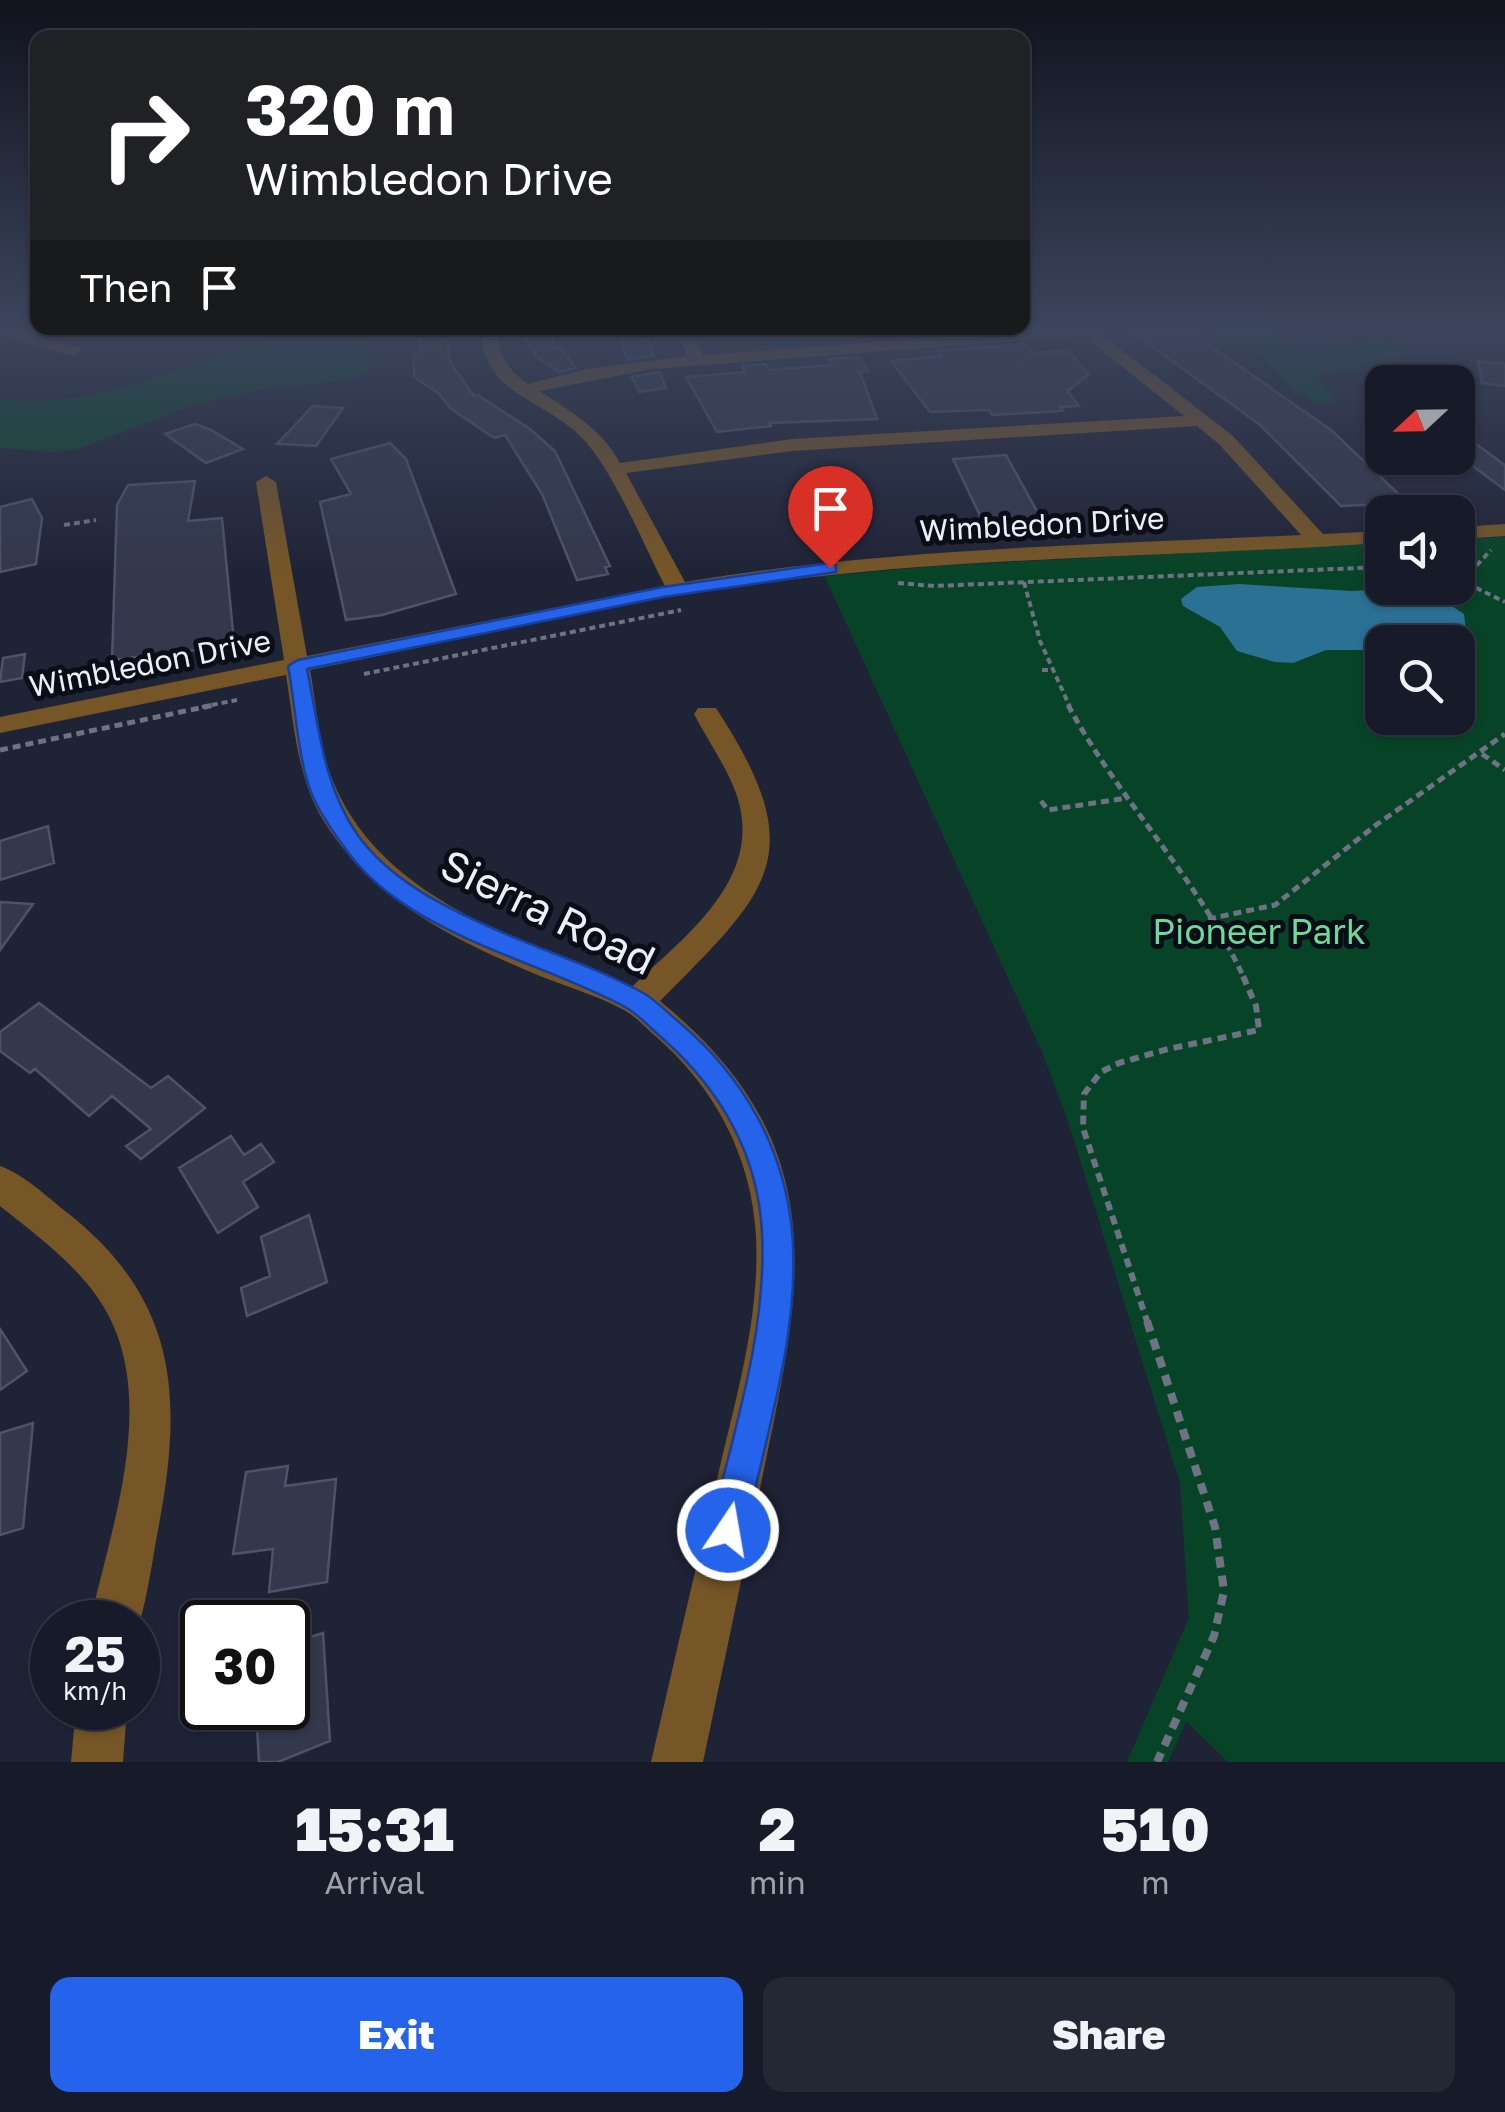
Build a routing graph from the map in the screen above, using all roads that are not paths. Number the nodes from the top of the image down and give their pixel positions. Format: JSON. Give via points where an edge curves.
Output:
{"nodes":[{"id":1,"x":552,"y":408,"type":"edge"},
{"id":2,"x":1188,"y":408,"type":"edge"},
{"id":3,"x":1203,"y":420,"type":"junction"},
{"id":4,"x":615,"y":468,"type":"junction"},
{"id":5,"x":266,"y":482,"type":"dead end"},
{"id":6,"x":1475,"y":535,"type":"edge"},
{"id":7,"x":1365,"y":537,"type":"edge"},
{"id":8,"x":1503,"y":539,"type":"edge"},
{"id":9,"x":1317,"y":540,"type":"junction"},
{"id":10,"x":683,"y":599,"type":"junction"},
{"id":11,"x":298,"y":673,"type":"junction"},
{"id":12,"x":706,"y":714,"type":"dead end"},
{"id":13,"x":0,"y":725,"type":"edge"},
{"id":14,"x":638,"y":1002,"type":"junction"},
{"id":15,"x":0,"y":1183,"type":"edge"},
{"id":16,"x":119,"y":1600,"type":"edge"},
{"id":17,"x":100,"y":1730,"type":"edge"},
{"id":18,"x":97,"y":1762,"type":"edge"},
{"id":19,"x":676,"y":1762,"type":"edge"}],
"edges":[{"from":1,"to":4,"type":"street","via":[[591,434]]},
{"from":2,"to":3,"type":"street"},
{"from":3,"to":4,"type":"street","via":[[792,444]]},
{"from":3,"to":9,"type":"street"},
{"from":4,"to":10,"type":"street"},
{"from":5,"to":11,"type":"street","name":"Sierra Road"},
{"from":6,"to":8,"type":"street"},
{"from":7,"to":9,"type":"street","name":"Wimbledon Drive"},
{"from":9,"to":10,"type":"street","name":"Wimbledon Drive","via":[[874,564]]},
{"from":10,"to":11,"type":"street","name":"Wimbledon Drive"},
{"from":11,"to":13,"type":"street","name":"Wimbledon Drive"},
{"from":11,"to":14,"type":"street","name":"Sierra Road","via":[[321,792],[374,867],[438,915]]},
{"from":12,"to":14,"type":"street","via":[[750,797],[756,863],[730,908]]},
{"from":14,"to":19,"type":"street","name":"Sierra Road","via":[[708,1063],[745,1118],[777,1229],[771,1336]]},
{"from":15,"to":16,"type":"street","via":[[82,1250],[116,1288],[142,1336],[152,1397],[148,1456]]},
{"from":17,"to":18,"type":"street"}]}
